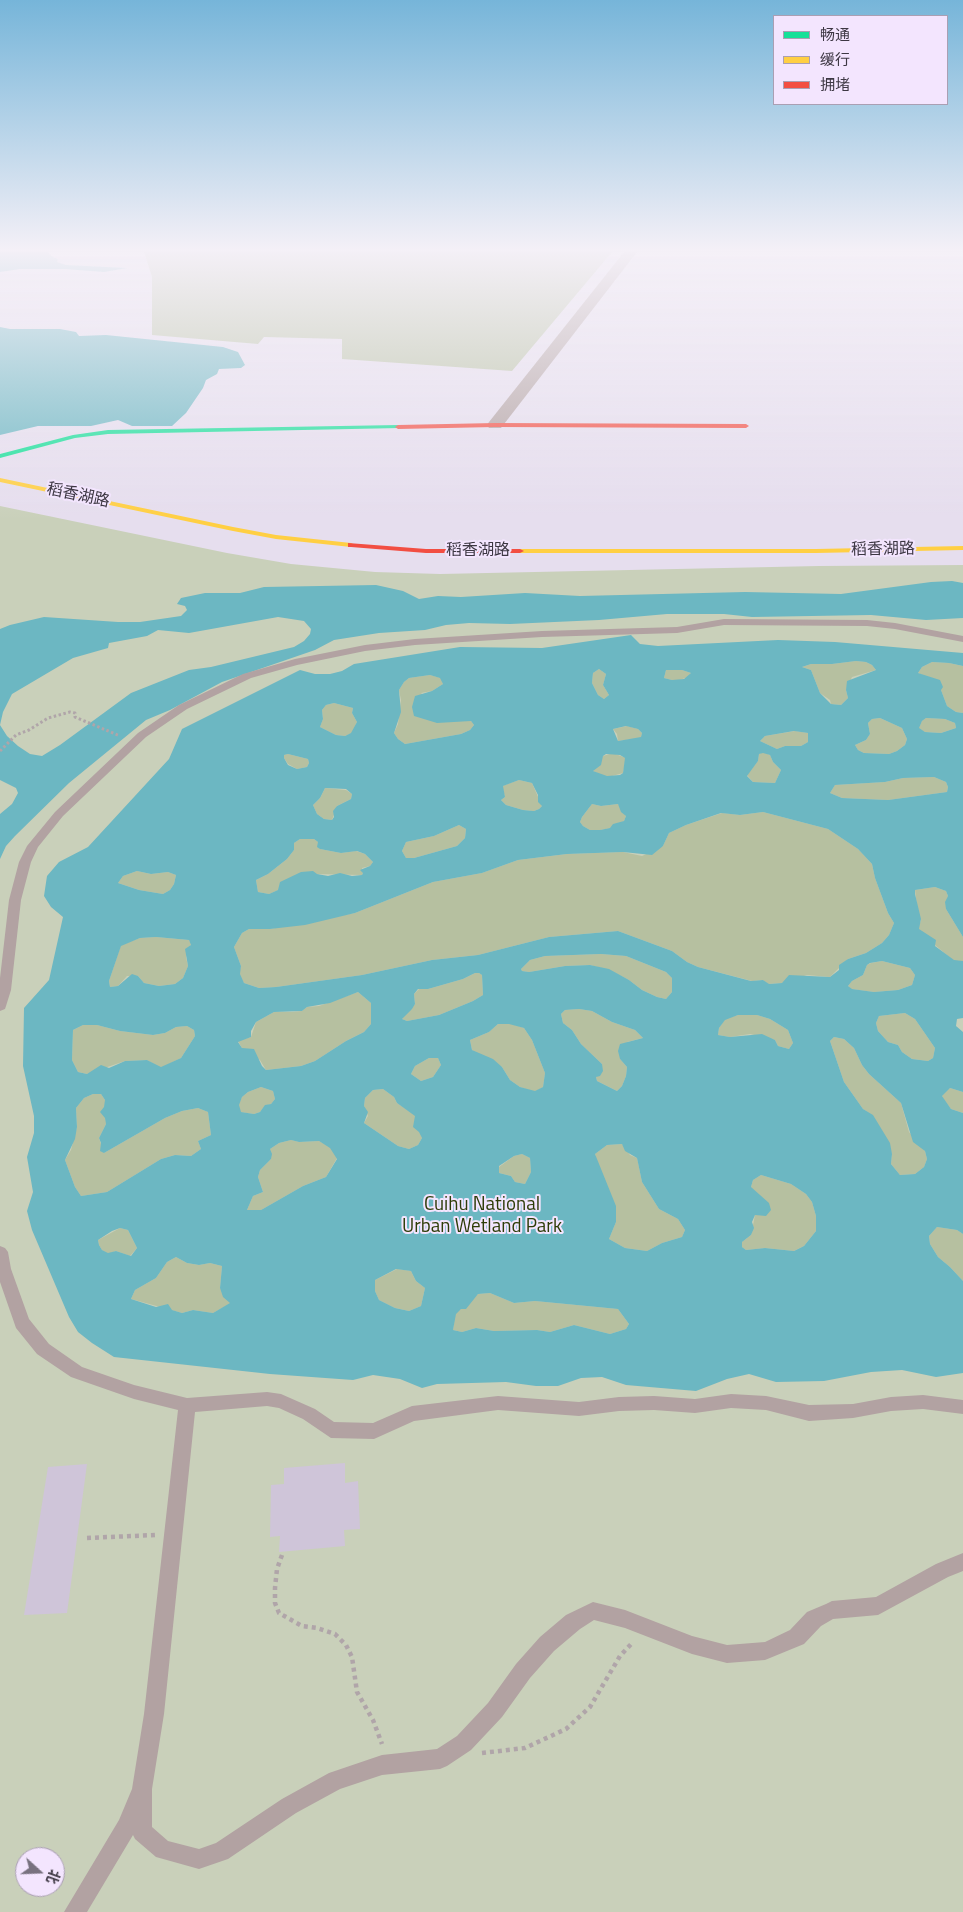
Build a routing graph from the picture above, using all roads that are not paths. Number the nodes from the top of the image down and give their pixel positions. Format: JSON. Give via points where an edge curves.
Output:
{"nodes":[{"id":1,"x":561,"y":341,"type":"edge"},
{"id":2,"x":495,"y":425,"type":"junction"},
{"id":3,"x":746,"y":426,"type":"dead end"},
{"id":4,"x":0,"y":456,"type":"edge"},
{"id":5,"x":0,"y":480,"type":"edge"},
{"id":6,"x":0,"y":490,"type":"edge"},
{"id":7,"x":963,"y":548,"type":"edge"},
{"id":8,"x":963,"y":557,"type":"edge"},
{"id":9,"x":963,"y":640,"type":"edge"},
{"id":10,"x":0,"y":1006,"type":"edge"},
{"id":11,"x":0,"y":1252,"type":"edge"},
{"id":12,"x":187,"y":1405,"type":"junction"},
{"id":13,"x":963,"y":1407,"type":"edge"},
{"id":14,"x":963,"y":1562,"type":"edge"},
{"id":15,"x":142,"y":1789,"type":"junction"},
{"id":16,"x":75,"y":1912,"type":"edge"}],
"edges":[{"from":1,"to":2,"type":"street"},
{"from":2,"to":3,"type":"street"},
{"from":2,"to":4,"type":"street","via":[[108,432],[75,436]]},
{"from":5,"to":7,"type":"street","name":"稻香湖路","via":[[276,537],[374,548],[426,551],[816,551]]},
{"from":6,"to":8,"type":"street","name":"稻香湖路","via":[[250,542],[398,558],[696,560]]},
{"from":9,"to":10,"type":"lane","via":[[867,623],[724,622],[677,630],[415,642],[303,660],[247,676],[183,707],[142,735],[59,814],[33,846],[25,862],[15,900],[5,990]]},
{"from":11,"to":12,"type":"lane","via":[[22,1324],[43,1349],[78,1372],[134,1392]]},
{"from":12,"to":13,"type":"lane","via":[[267,1399],[281,1401],[309,1414],[331,1430],[374,1431],[412,1414],[498,1403],[579,1409],[654,1403],[695,1406],[731,1401],[766,1403],[809,1413],[915,1403]]},
{"from":12,"to":15,"type":"lane","via":[[154,1714]]},
{"from":14,"to":15,"type":"lane","via":[[942,1570],[878,1606],[832,1610],[814,1619],[797,1636],[765,1651],[727,1654],[692,1645],[625,1619],[593,1612],[573,1622],[547,1644],[495,1710],[455,1750],[440,1759],[387,1764],[336,1780],[289,1806],[221,1852],[198,1859],[163,1850],[142,1832]]},
{"from":15,"to":16,"type":"lane","via":[[126,1826]]}]}
